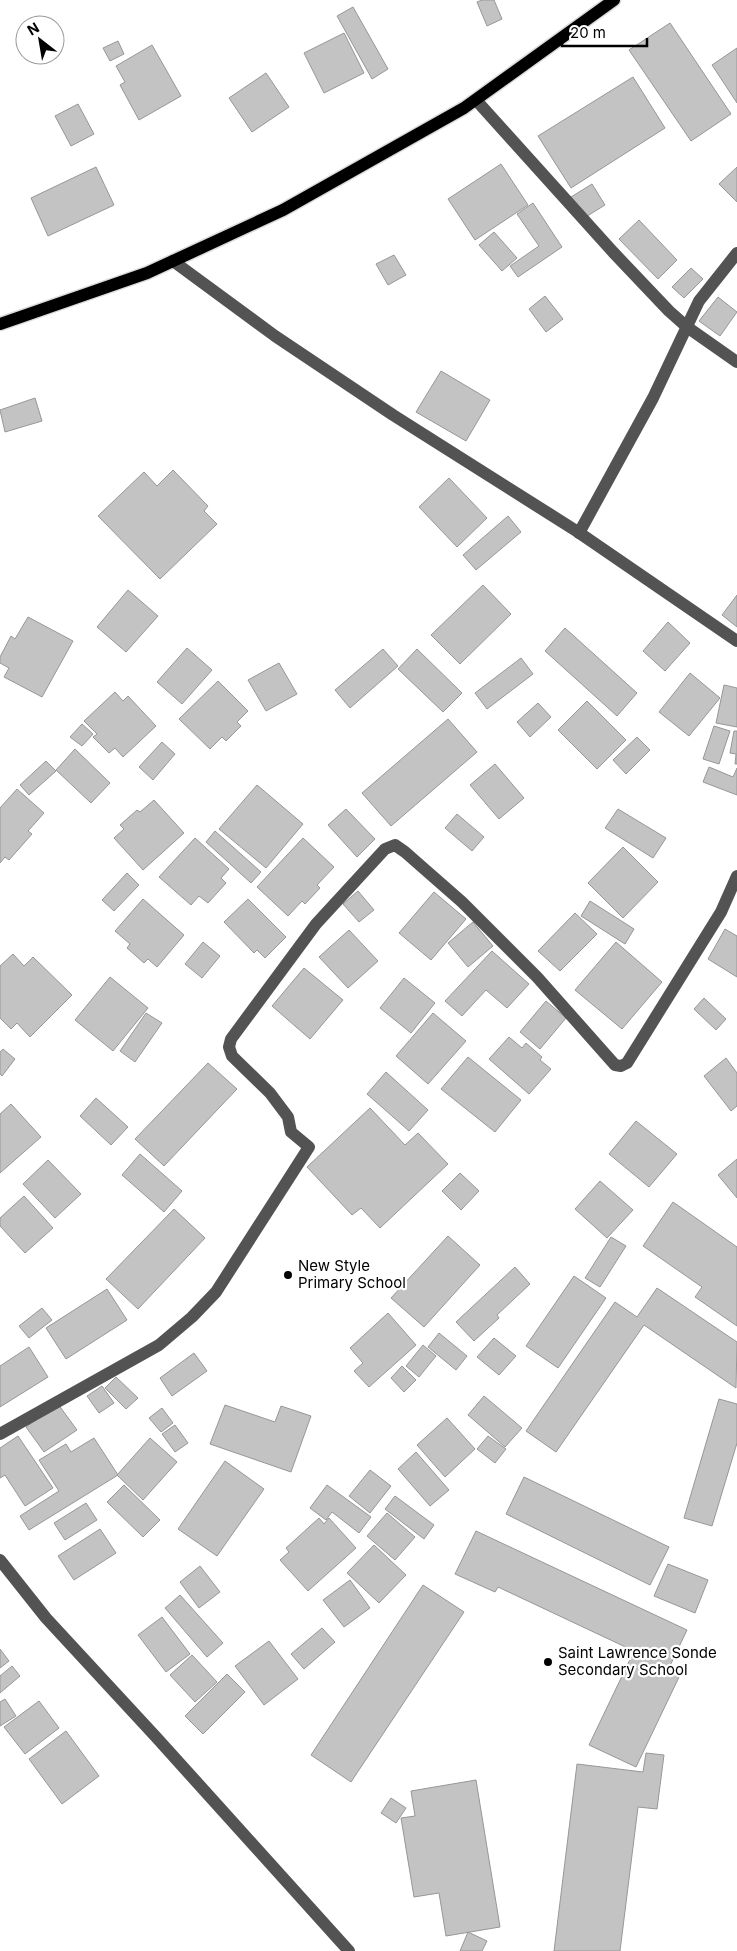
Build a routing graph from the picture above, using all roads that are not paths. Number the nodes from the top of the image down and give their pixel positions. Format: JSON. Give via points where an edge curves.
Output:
{"nodes":[{"id":1,"x":614,"y":0,"type":"edge"},
{"id":2,"x":476,"y":100,"type":"junction"},
{"id":3,"x":737,"y":253,"type":"edge"},
{"id":4,"x":173,"y":261,"type":"junction"},
{"id":5,"x":0,"y":324,"type":"edge"},
{"id":6,"x":687,"y":327,"type":"junction"},
{"id":7,"x":737,"y":362,"type":"edge"},
{"id":8,"x":579,"y":533,"type":"junction"},
{"id":9,"x":737,"y":642,"type":"edge"},
{"id":10,"x":737,"y":876,"type":"edge"},
{"id":11,"x":0,"y":1434,"type":"edge"},
{"id":12,"x":0,"y":1560,"type":"edge"},
{"id":13,"x":349,"y":1951,"type":"edge"}],
"edges":[{"from":1,"to":2,"type":"main road"},
{"from":2,"to":4,"type":"main road","via":[[283,210]]},
{"from":2,"to":6,"type":"street","via":[[613,252]]},
{"from":3,"to":6,"type":"street","via":[[700,301]]},
{"from":4,"to":5,"type":"main road"},
{"from":4,"to":8,"type":"street","via":[[275,336]]},
{"from":6,"to":7,"type":"street"},
{"from":6,"to":8,"type":"street","via":[[653,398]]},
{"from":8,"to":9,"type":"street"},
{"from":10,"to":11,"type":"street","via":[[721,912],[627,1063],[621,1066],[615,1065],[537,977],[462,902],[405,852],[395,846],[385,848],[316,924],[231,1038],[232,1056],[270,1093],[288,1117],[291,1132],[309,1147],[216,1292],[159,1345]]},
{"from":12,"to":13,"type":"street","via":[[46,1618]]}]}
